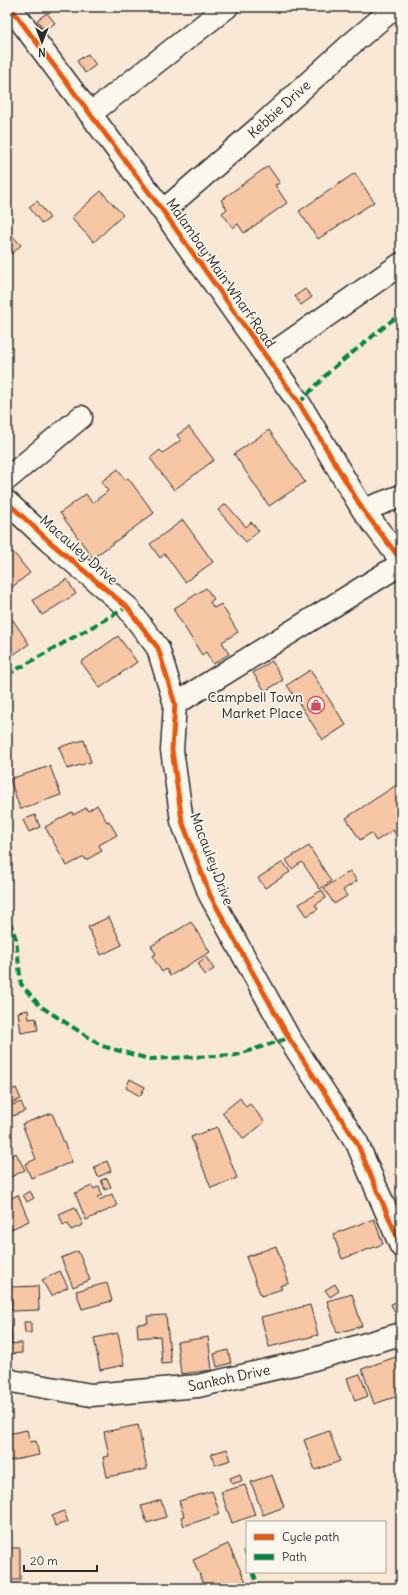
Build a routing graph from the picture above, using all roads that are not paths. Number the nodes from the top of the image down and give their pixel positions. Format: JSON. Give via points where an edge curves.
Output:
{"nodes":[{"id":1,"x":10,"y":7,"type":"edge"},
{"id":2,"x":227,"y":7,"type":"edge"},
{"id":3,"x":395,"y":7,"type":"edge"},
{"id":4,"x":90,"y":114,"type":"junction"},
{"id":5,"x":163,"y":211,"type":"junction"},
{"id":6,"x":401,"y":264,"type":"edge"},
{"id":7,"x":266,"y":358,"type":"junction"},
{"id":8,"x":81,"y":417,"type":"dead end"},
{"id":9,"x":7,"y":478,"type":"edge"},
{"id":10,"x":401,"y":496,"type":"edge"},
{"id":11,"x":7,"y":502,"type":"edge"},
{"id":12,"x":363,"y":510,"type":"junction"},
{"id":13,"x":401,"y":560,"type":"edge"},
{"id":14,"x":401,"y":564,"type":"edge"},
{"id":15,"x":175,"y":704,"type":"junction"},
{"id":16,"x":401,"y":1246,"type":"edge"},
{"id":17,"x":401,"y":1334,"type":"edge"},
{"id":18,"x":8,"y":1384,"type":"edge"}],
"edges":[{"from":1,"to":4,"type":"street","name":"Malambay Main Wharf Road"},
{"from":2,"to":4,"type":"street"},
{"from":3,"to":5,"type":"street","name":"Kebbie Drive"},
{"from":4,"to":5,"type":"street","name":"Malambay Main Wharf Road"},
{"from":5,"to":7,"type":"street","name":"Malambay Main Wharf Road"},
{"from":6,"to":7,"type":"street"},
{"from":7,"to":12,"type":"street","name":"Malambay Main Wharf Road","via":[[299,403]]},
{"from":8,"to":9,"type":"street"},
{"from":10,"to":12,"type":"street"},
{"from":11,"to":15,"type":"street","name":"Macauley Drive","via":[[127,607],[158,648]]},
{"from":12,"to":13,"type":"street","name":"Malambay Main Wharf Road"},
{"from":14,"to":15,"type":"street"},
{"from":15,"to":16,"type":"street","name":"Macauley Drive","via":[[172,750],[182,821],[210,895],[289,1038],[357,1143]]},
{"from":17,"to":18,"type":"street","name":"Sankoh Drive","via":[[198,1386],[91,1395]]}]}
